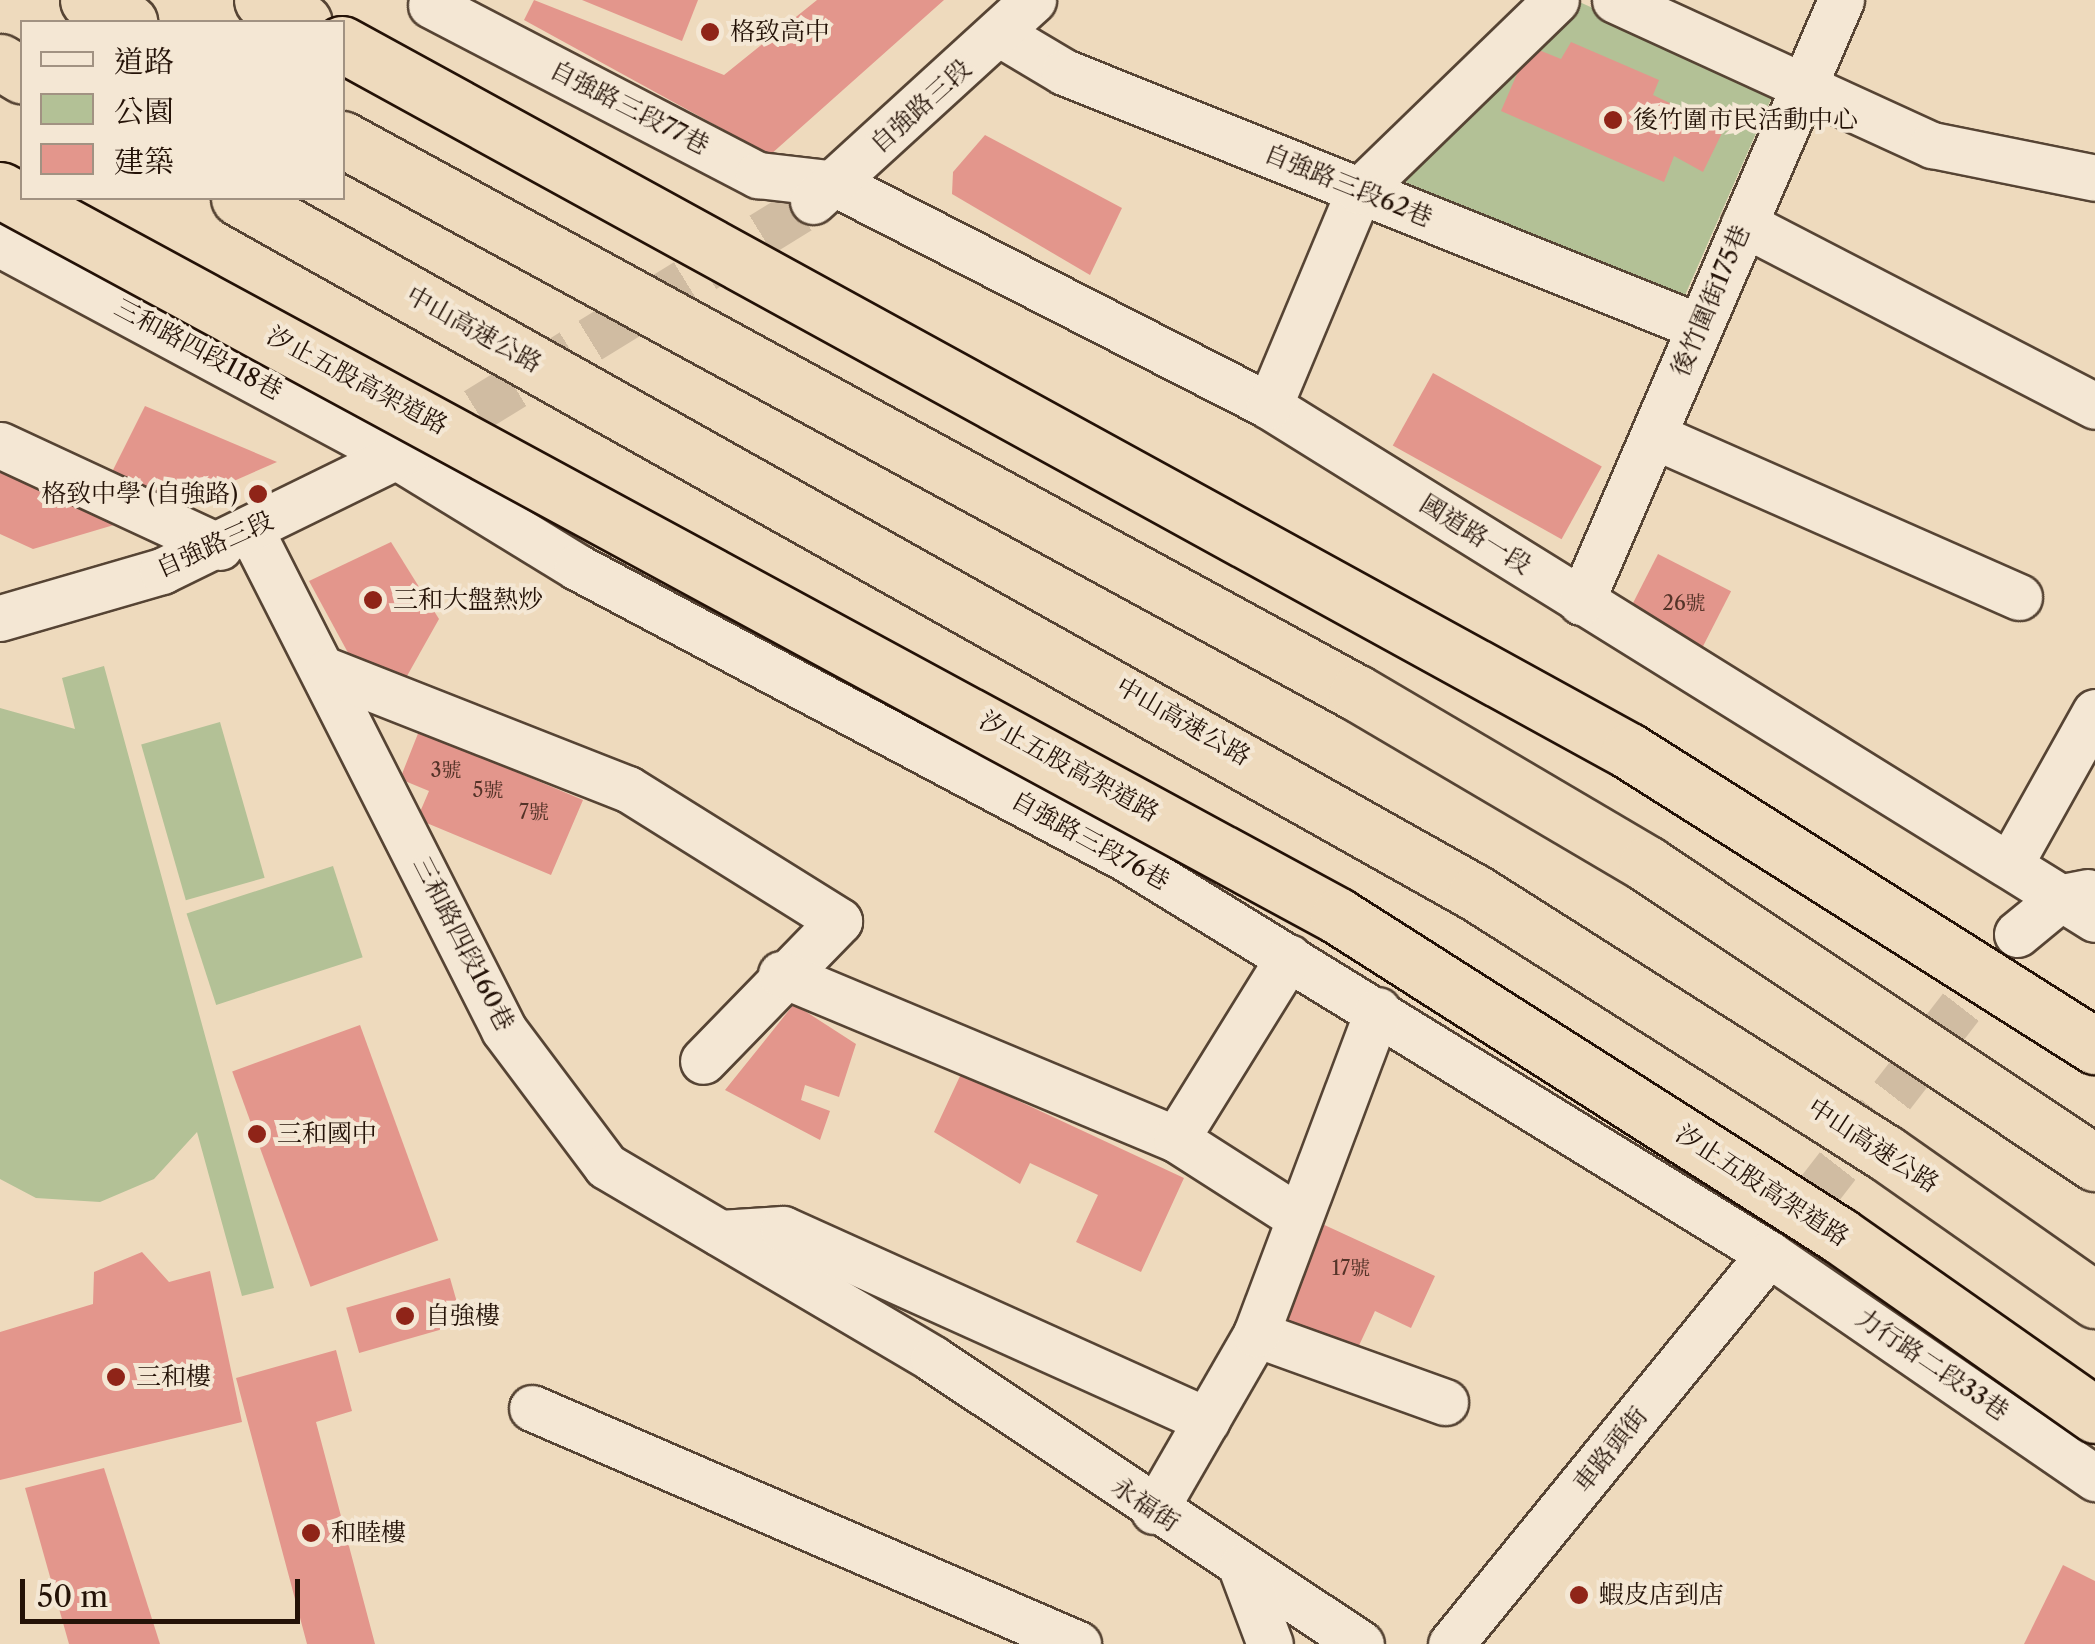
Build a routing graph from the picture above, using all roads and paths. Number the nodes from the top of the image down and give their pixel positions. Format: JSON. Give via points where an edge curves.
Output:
{"nodes":[{"id":1,"x":88,"y":0,"type":"edge"},
{"id":2,"x":262,"y":0,"type":"edge"},
{"id":3,"x":1033,"y":0,"type":"edge"},
{"id":4,"x":1556,"y":0,"type":"edge"},
{"id":5,"x":1615,"y":0,"type":"edge"},
{"id":6,"x":1841,"y":0,"type":"edge"},
{"id":7,"x":431,"y":5,"type":"dead end"},
{"id":8,"x":126,"y":20,"type":"edge"},
{"id":9,"x":300,"y":20,"type":"edge"},
{"id":10,"x":1002,"y":35,"type":"junction"},
{"id":11,"x":345,"y":46,"type":"edge"},
{"id":12,"x":1803,"y":86,"type":"junction"},
{"id":13,"x":345,"y":141,"type":"edge"},
{"id":14,"x":2095,"y":178,"type":"edge"},
{"id":15,"x":0,"y":190,"type":"edge"},
{"id":16,"x":1359,"y":191,"type":"junction"},
{"id":17,"x":820,"y":196,"type":"junction"},
{"id":18,"x":243,"y":200,"type":"edge"},
{"id":19,"x":1744,"y":224,"type":"junction"},
{"id":20,"x":0,"y":244,"type":"edge"},
{"id":21,"x":1700,"y":327,"type":"junction"},
{"id":22,"x":1269,"y":406,"type":"junction"},
{"id":23,"x":2095,"y":406,"type":"edge"},
{"id":24,"x":1654,"y":436,"type":"junction"},
{"id":25,"x":0,"y":445,"type":"edge"},
{"id":26,"x":408,"y":450,"type":"junction"},
{"id":27,"x":236,"y":539,"type":"junction"},
{"id":28,"x":2019,"y":597,"type":"dead end"},
{"id":29,"x":1582,"y":602,"type":"junction"},
{"id":30,"x":0,"y":618,"type":"edge"},
{"id":31,"x":328,"y":670,"type":"junction"},
{"id":32,"x":2095,"y":712,"type":"edge"},
{"id":33,"x":2010,"y":864,"type":"junction"},
{"id":34,"x":2084,"y":902,"type":"edge"},
{"id":35,"x":2017,"y":934,"type":"tunnel mouth"},
{"id":36,"x":1289,"y":957,"type":"junction"},
{"id":37,"x":781,"y":974,"type":"junction"},
{"id":38,"x":1378,"y":1010,"type":"junction"},
{"id":39,"x":2095,"y":1046,"type":"edge"},
{"id":40,"x":703,"y":1061,"type":"dead end"},
{"id":41,"x":1176,"y":1139,"type":"junction"},
{"id":42,"x":2095,"y":1163,"type":"edge"},
{"id":43,"x":1296,"y":1214,"type":"junction"},
{"id":44,"x":720,"y":1233,"type":"junction"},
{"id":45,"x":1769,"y":1254,"type":"junction"},
{"id":46,"x":2095,"y":1300,"type":"edge"},
{"id":47,"x":1256,"y":1334,"type":"junction"},
{"id":48,"x":933,"y":1359,"type":"joint"},
{"id":49,"x":1445,"y":1402,"type":"dead end"},
{"id":50,"x":532,"y":1408,"type":"dead end"},
{"id":51,"x":2095,"y":1415,"type":"edge"},
{"id":52,"x":1207,"y":1420,"type":"junction"},
{"id":53,"x":2095,"y":1478,"type":"edge"},
{"id":54,"x":1154,"y":1511,"type":"junction"},
{"id":55,"x":1241,"y":1567,"type":"junction"},
{"id":56,"x":1078,"y":1644,"type":"edge"},
{"id":57,"x":1270,"y":1644,"type":"edge"},
{"id":58,"x":1362,"y":1644,"type":"edge"},
{"id":59,"x":1451,"y":1644,"type":"edge"}],
"edges":[{"from":1,"to":8,"type":"highway"},
{"from":2,"to":9,"type":"highway"},
{"from":3,"to":10,"type":"street","name":"自強路三段"},
{"from":4,"to":16,"type":"street"},
{"from":5,"to":12,"type":"street"},
{"from":6,"to":12,"type":"street","name":"後竹圍街175巷"},
{"from":7,"to":17,"type":"street","name":"自強路三段77巷","via":[[758,175]]},
{"from":10,"to":16,"type":"street","name":"自強路三段62巷","via":[[1064,72]]},
{"from":10,"to":17,"type":"street","name":"自強路三段"},
{"from":11,"to":39,"type":"highway","bridge":true,"via":[[1628,750]]},
{"from":12,"to":14,"type":"street","via":[[1932,144]]},
{"from":12,"to":19,"type":"street","name":"後竹圍街175巷"},
{"from":13,"to":42,"type":"highway","via":[[1357,693],[1647,864]]},
{"from":15,"to":51,"type":"highway","name":"汐止五股高架道路","bridge":true,"via":[[1338,916],[1839,1234]]},
{"from":16,"to":21,"type":"street","name":"自強路三段62巷"},
{"from":16,"to":22,"type":"street"},
{"from":17,"to":22,"type":"street","name":"國道路一段"},
{"from":18,"to":46,"type":"highway","name":"中山高速公路","via":[[1476,893],[1886,1153]]},
{"from":19,"to":21,"type":"street","name":"後竹圍街175巷"},
{"from":19,"to":23,"type":"street"},
{"from":20,"to":26,"type":"street","name":"三和路四段118巷"},
{"from":21,"to":24,"type":"street","name":"後竹圍街175巷"},
{"from":22,"to":29,"type":"street","name":"國道路一段"},
{"from":24,"to":28,"type":"street"},
{"from":24,"to":29,"type":"street","name":"後竹圍街175巷"},
{"from":25,"to":27,"type":"street"},
{"from":26,"to":27,"type":"street","name":"自強路三段"},
{"from":26,"to":36,"type":"street","name":"自強路三段76巷","via":[[577,567],[1127,859]]},
{"from":27,"to":30,"type":"street","name":"自強路三段"},
{"from":27,"to":31,"type":"street","name":"三和路四段160巷"},
{"from":29,"to":33,"type":"street","name":"國道路一段"},
{"from":31,"to":37,"type":"street","via":[[628,789],[839,921]]},
{"from":31,"to":44,"type":"street","name":"三和路四段160巷","via":[[504,1030],[606,1166]]},
{"from":32,"to":33,"type":"street"},
{"from":33,"to":34,"type":"street","name":"國道路一段"},
{"from":34,"to":35,"type":"street"},
{"from":36,"to":38,"type":"street","name":"自強路三段76巷"},
{"from":36,"to":41,"type":"street"},
{"from":37,"to":40,"type":"street"},
{"from":37,"to":41,"type":"street"},
{"from":38,"to":43,"type":"street"},
{"from":38,"to":45,"type":"street","name":"自強路三段76巷"},
{"from":41,"to":43,"type":"street"},
{"from":43,"to":47,"type":"street"},
{"from":44,"to":48,"type":"street","name":"三和路四段160巷"},
{"from":44,"to":52,"type":"street","via":[[783,1229]]},
{"from":45,"to":53,"type":"street","name":"力行路二段33巷"},
{"from":45,"to":59,"type":"street","name":"車路頭街"},
{"from":47,"to":49,"type":"street"},
{"from":47,"to":52,"type":"street"},
{"from":48,"to":54,"type":"street","name":"永福街"},
{"from":50,"to":56,"type":"street"},
{"from":52,"to":54,"type":"street"},
{"from":54,"to":55,"type":"street","name":"永福街"},
{"from":55,"to":57,"type":"street"},
{"from":55,"to":58,"type":"street","name":"永福街"}]}
